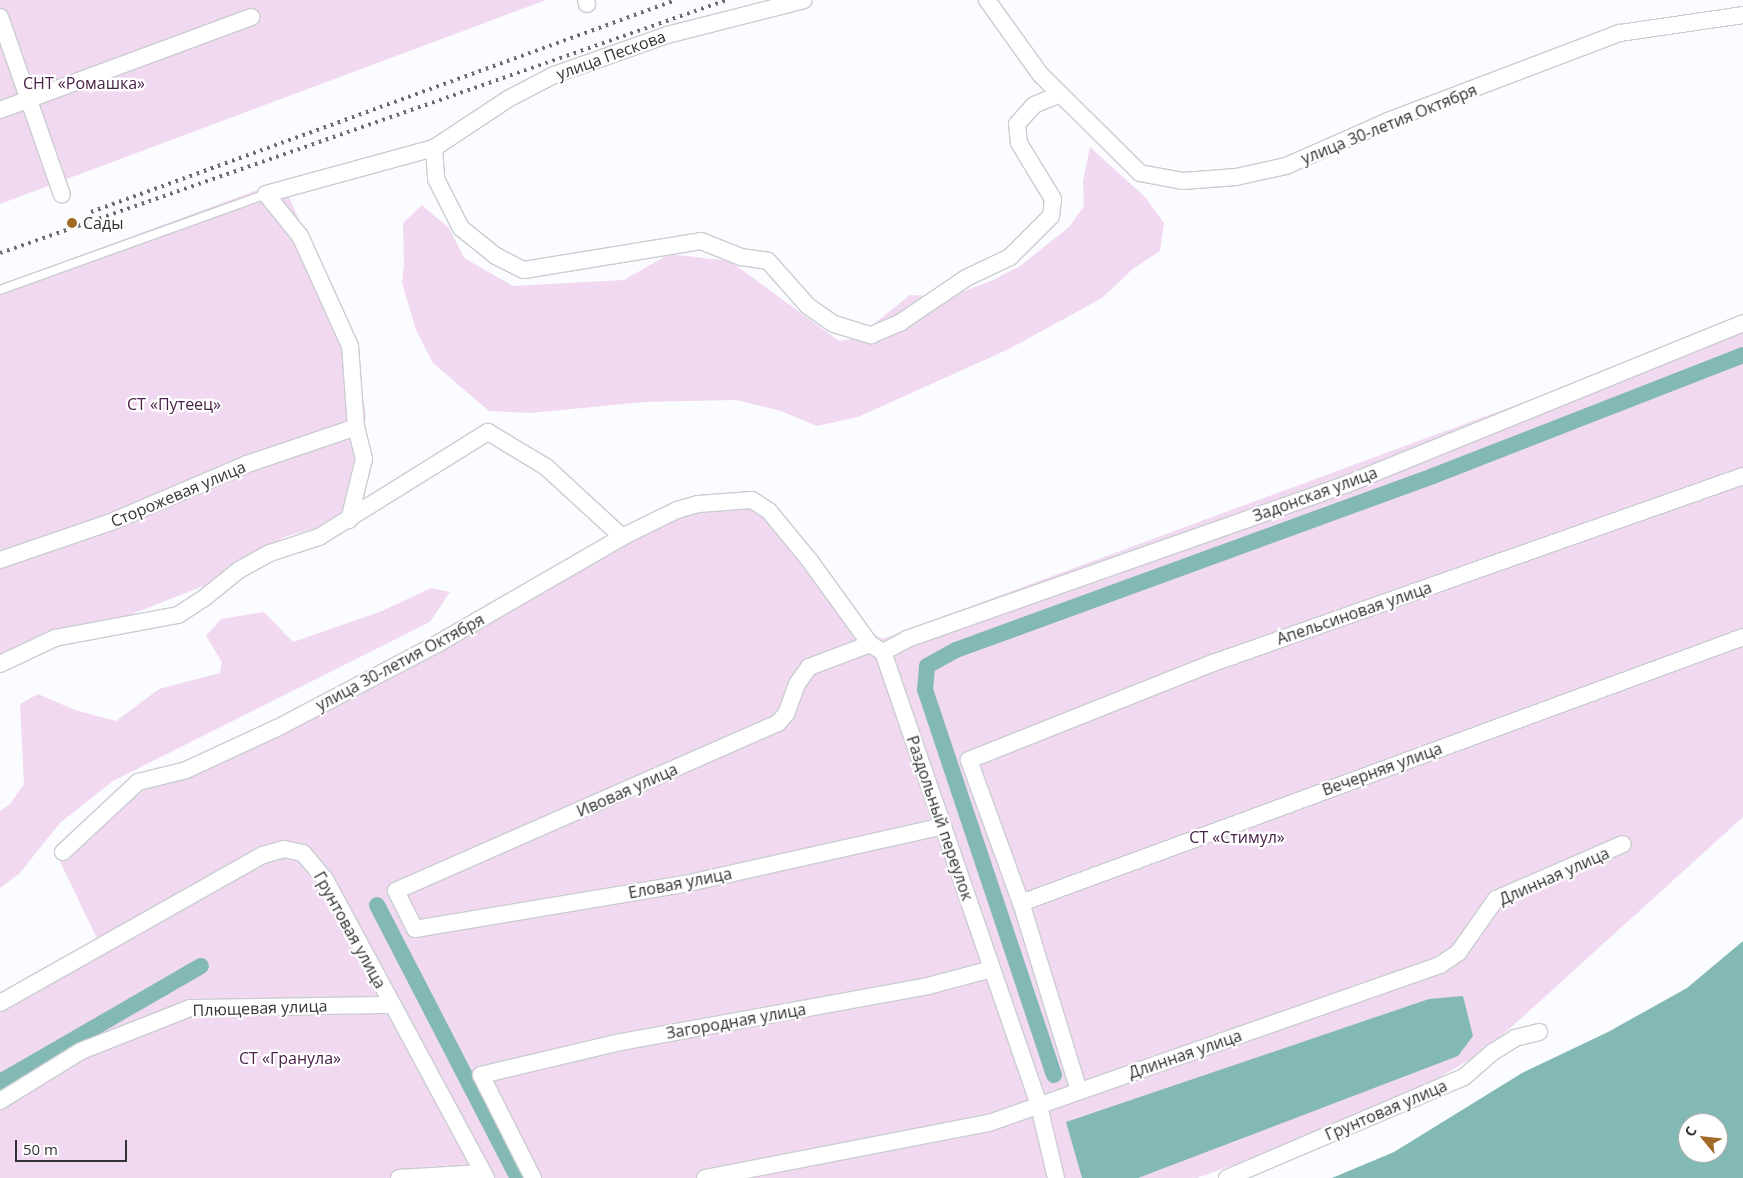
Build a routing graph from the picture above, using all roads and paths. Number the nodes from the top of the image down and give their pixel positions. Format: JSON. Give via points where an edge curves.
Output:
{"nodes":[{"id":1,"x":804,"y":0,"type":"edge"},
{"id":2,"x":987,"y":0,"type":"edge"},
{"id":3,"x":1743,"y":15,"type":"edge"},
{"id":4,"x":0,"y":17,"type":"edge"},
{"id":5,"x":251,"y":17,"type":"dead end"},
{"id":6,"x":1060,"y":94,"type":"junction"},
{"id":7,"x":29,"y":98,"type":"junction"},
{"id":8,"x":0,"y":110,"type":"edge"},
{"id":9,"x":434,"y":148,"type":"junction"},
{"id":10,"x":62,"y":194,"type":"dead end"},
{"id":11,"x":266,"y":194,"type":"junction"},
{"id":12,"x":0,"y":290,"type":"edge"},
{"id":13,"x":1743,"y":323,"type":"edge"},
{"id":14,"x":356,"y":427,"type":"junction"},
{"id":15,"x":1743,"y":476,"type":"edge"},
{"id":16,"x":752,"y":500,"type":"joint"},
{"id":17,"x":349,"y":520,"type":"junction"},
{"id":18,"x":622,"y":537,"type":"junction"},
{"id":19,"x":0,"y":560,"type":"edge"},
{"id":20,"x":1743,"y":637,"type":"edge"},
{"id":21,"x":876,"y":648,"type":"junction"},
{"id":22,"x":0,"y":664,"type":"edge"},
{"id":23,"x":943,"y":826,"type":"junction"},
{"id":24,"x":1623,"y":844,"type":"dead end"},
{"id":25,"x":63,"y":852,"type":"dead end"},
{"id":26,"x":1022,"y":903,"type":"junction"},
{"id":27,"x":415,"y":930,"type":"joint"},
{"id":28,"x":992,"y":969,"type":"junction"},
{"id":29,"x":0,"y":1002,"type":"edge"},
{"id":30,"x":392,"y":1005,"type":"junction"},
{"id":31,"x":1539,"y":1032,"type":"dead end"},
{"id":32,"x":1079,"y":1091,"type":"junction"},
{"id":33,"x":0,"y":1101,"type":"edge"},
{"id":34,"x":1039,"y":1106,"type":"junction"},
{"id":35,"x":484,"y":1176,"type":"edge"},
{"id":36,"x":399,"y":1178,"type":"edge"},
{"id":37,"x":533,"y":1178,"type":"edge"},
{"id":38,"x":705,"y":1178,"type":"edge"},
{"id":39,"x":1056,"y":1178,"type":"edge"},
{"id":40,"x":1227,"y":1178,"type":"edge"}],
"edges":[{"from":1,"to":9,"type":"street","name":"улица Пескова","via":[[668,35],[554,75],[508,99]]},
{"from":2,"to":6,"type":"street","name":"улица 30-летия Октября","via":[[1040,74]]},
{"from":3,"to":6,"type":"street","name":"улица 30-летия Октября","via":[[1620,33],[1388,121],[1286,166],[1236,176],[1183,181],[1140,173]]},
{"from":4,"to":7,"type":"street"},
{"from":5,"to":7,"type":"street"},
{"from":6,"to":9,"type":"street","via":[[1034,105],[1017,124],[1019,143],[1053,199],[1051,216],[1010,257],[966,278],[901,322],[871,336],[834,324],[808,306],[768,261],[741,257],[701,240],[524,270],[496,256],[461,228],[436,179]]},
{"from":7,"to":8,"type":"street"},
{"from":7,"to":10,"type":"street"},
{"from":9,"to":11,"type":"street","name":"улица Пескова"},
{"from":11,"to":12,"type":"lane"},
{"from":11,"to":14,"type":"street","via":[[300,236],[350,346]]},
{"from":13,"to":21,"type":"street","name":"Задонская улица","via":[[1348,484]]},
{"from":14,"to":17,"type":"street","via":[[364,458]]},
{"from":14,"to":19,"type":"street","name":"Сторожевая улица","via":[[247,464],[110,522]]},
{"from":15,"to":26,"type":"street","name":"Апельсиновая улица","via":[[1213,663],[969,760]]},
{"from":16,"to":18,"type":"street","name":"улица 30-летия Октября","via":[[688,506]]},
{"from":16,"to":21,"type":"street","name":"Раздольный переулок","via":[[769,512]]},
{"from":17,"to":18,"type":"street","via":[[488,432],[546,467]]},
{"from":17,"to":22,"type":"street","via":[[319,538],[270,553],[239,570],[178,614],[55,638]]},
{"from":18,"to":25,"type":"street","name":"улица 30-летия Октября","via":[[437,644],[277,728],[186,770],[138,782]]},
{"from":20,"to":26,"type":"street","name":"Вечерняя улица"},
{"from":21,"to":23,"type":"street","name":"Раздольный переулок"},
{"from":21,"to":27,"type":"street","name":"Ивовая улица","via":[[809,667],[797,684],[786,714],[778,723],[396,891]]},
{"from":23,"to":27,"type":"street","name":"Еловая улица","via":[[689,883]]},
{"from":23,"to":28,"type":"street","name":"Раздольный переулок"},
{"from":24,"to":32,"type":"street","name":"Длинная улица","via":[[1496,899],[1458,952],[1440,965]]},
{"from":26,"to":32,"type":"street"},
{"from":28,"to":34,"type":"street","name":"Раздольный переулок"},
{"from":28,"to":37,"type":"street","name":"Загородная улица","via":[[928,986],[621,1042],[481,1075]]},
{"from":29,"to":30,"type":"street","name":"Грунтовая улица","via":[[263,855],[284,849],[303,853],[325,879]]},
{"from":30,"to":33,"type":"street","name":"Плющевая улица","via":[[190,1008],[81,1051]]},
{"from":30,"to":35,"type":"street","name":"Грунтовая улица"},
{"from":31,"to":40,"type":"street","name":"Грунтовая улица","via":[[1515,1038],[1493,1052],[1464,1078]]},
{"from":32,"to":34,"type":"street","name":"Длинная улица"},
{"from":34,"to":38,"type":"street","name":"Длинная улица","via":[[946,1133]]},
{"from":34,"to":39,"type":"street","name":"Раздольный переулок"},
{"from":35,"to":36,"type":"street"}]}
